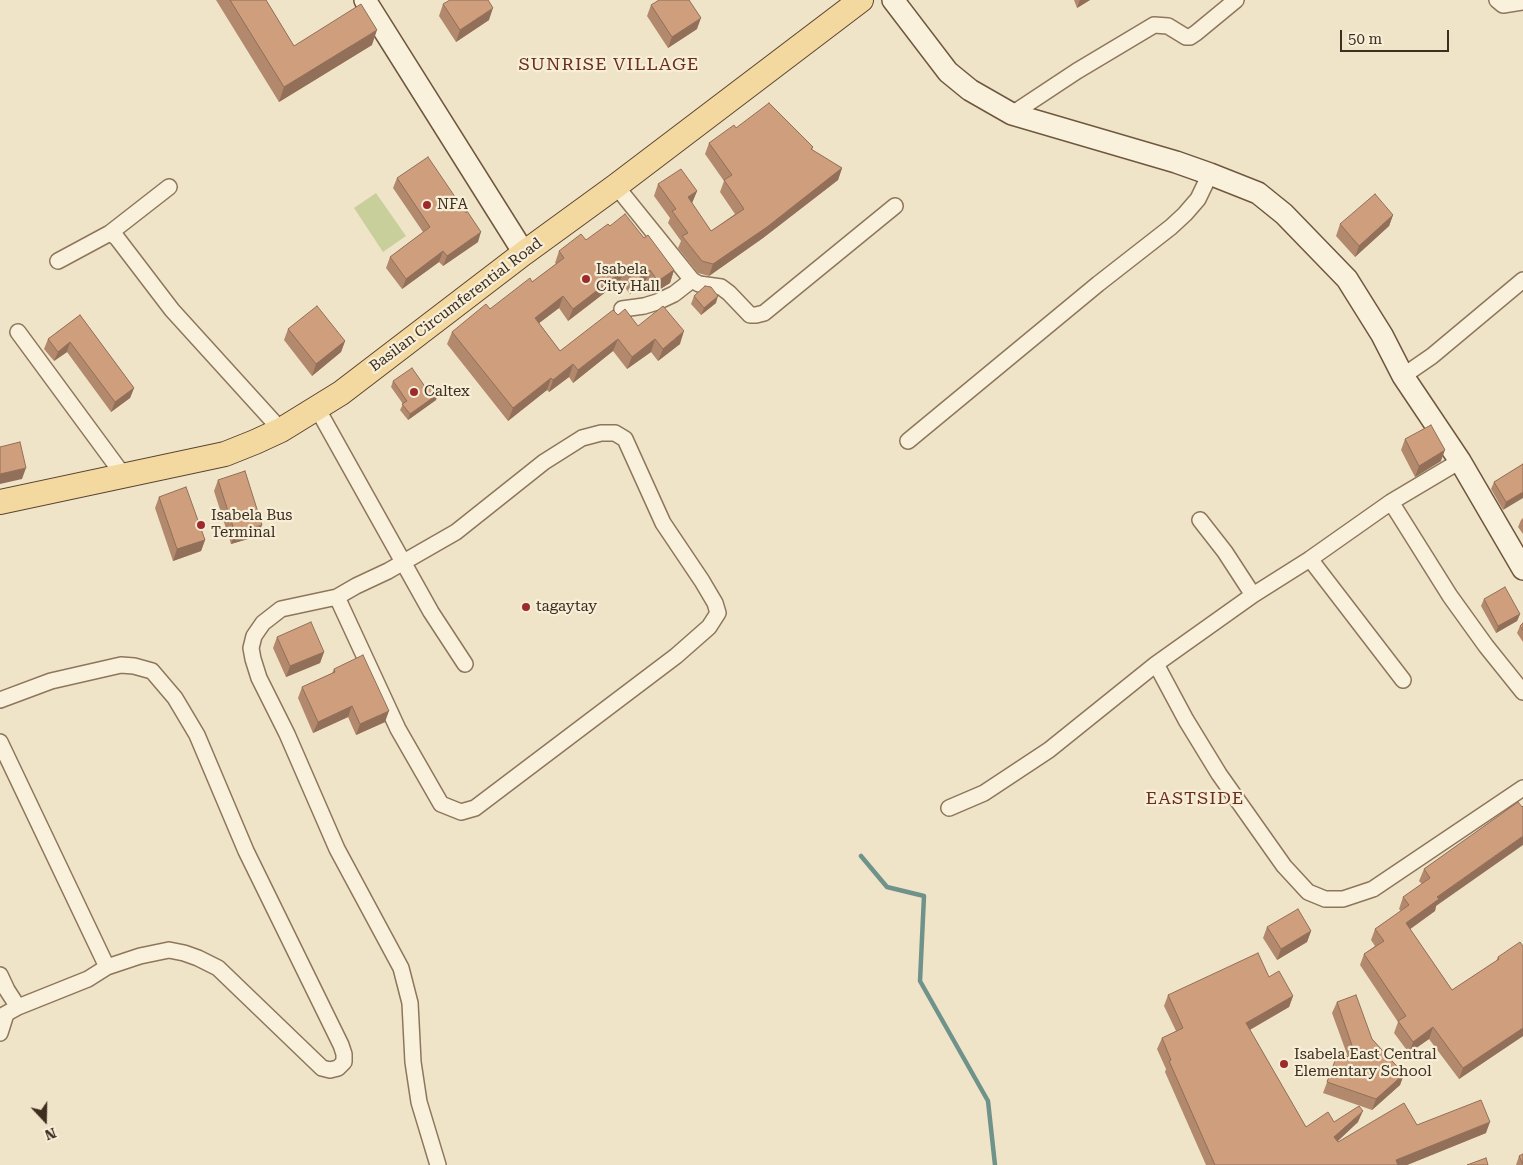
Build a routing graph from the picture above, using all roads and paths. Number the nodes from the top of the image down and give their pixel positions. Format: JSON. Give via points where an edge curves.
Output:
{"nodes":[{"id":1,"x":365,"y":0,"type":"edge"},
{"id":2,"x":861,"y":0,"type":"edge"},
{"id":3,"x":893,"y":0,"type":"edge"},
{"id":4,"x":1236,"y":0,"type":"edge"},
{"id":5,"x":1497,"y":0,"type":"edge"},
{"id":6,"x":1523,"y":2,"type":"edge"},
{"id":7,"x":1012,"y":114,"type":"junction"},
{"id":8,"x":1210,"y":174,"type":"junction"},
{"id":9,"x":616,"y":186,"type":"junction"},
{"id":10,"x":169,"y":187,"type":"dead end"},
{"id":11,"x":895,"y":206,"type":"dead end"},
{"id":12,"x":110,"y":234,"type":"junction"},
{"id":13,"x":524,"y":253,"type":"junction"},
{"id":14,"x":58,"y":261,"type":"dead end"},
{"id":15,"x":692,"y":280,"type":"junction"},
{"id":16,"x":1523,"y":280,"type":"edge"},
{"id":17,"x":622,"y":308,"type":"dead end"},
{"id":18,"x":18,"y":332,"type":"dead end"},
{"id":19,"x":1403,"y":376,"type":"junction"},
{"id":20,"x":318,"y":408,"type":"junction"},
{"id":21,"x":281,"y":430,"type":"junction"},
{"id":22,"x":908,"y":441,"type":"dead end"},
{"id":23,"x":1460,"y":461,"type":"junction"},
{"id":24,"x":124,"y":476,"type":"junction"},
{"id":25,"x":0,"y":502,"type":"edge"},
{"id":26,"x":1391,"y":502,"type":"junction"},
{"id":27,"x":1200,"y":520,"type":"dead end"},
{"id":28,"x":1310,"y":559,"type":"junction"},
{"id":29,"x":403,"y":562,"type":"junction"},
{"id":30,"x":1523,"y":569,"type":"edge"},
{"id":31,"x":1252,"y":596,"type":"junction"},
{"id":32,"x":337,"y":597,"type":"junction"},
{"id":33,"x":465,"y":664,"type":"dead end"},
{"id":34,"x":1156,"y":664,"type":"junction"},
{"id":35,"x":1403,"y":680,"type":"dead end"},
{"id":36,"x":1523,"y":692,"type":"edge"},
{"id":37,"x":0,"y":700,"type":"edge"},
{"id":38,"x":0,"y":742,"type":"edge"},
{"id":39,"x":1523,"y":788,"type":"edge"},
{"id":40,"x":949,"y":808,"type":"dead end"},
{"id":41,"x":107,"y":967,"type":"junction"},
{"id":42,"x":0,"y":975,"type":"edge"},
{"id":43,"x":8,"y":1013,"type":"edge"},
{"id":44,"x":0,"y":1033,"type":"edge"},
{"id":45,"x":438,"y":1165,"type":"edge"}],
"edges":[{"from":1,"to":13,"type":"street"},
{"from":2,"to":9,"type":"main road","name":"Basilan Circumferential Road"},
{"from":3,"to":7,"type":"street","via":[[948,72],[970,90]]},
{"from":4,"to":7,"type":"street","via":[[1190,37],[1168,26],[1154,25]]},
{"from":5,"to":6,"type":"street","via":[[1503,5]]},
{"from":7,"to":8,"type":"street"},
{"from":8,"to":19,"type":"street","via":[[1258,193],[1284,214],[1347,279]]},
{"from":8,"to":22,"type":"street","via":[[1198,199],[1171,227]]},
{"from":9,"to":13,"type":"main road","name":"Basilan Circumferential Road"},
{"from":9,"to":15,"type":"street"},
{"from":10,"to":12,"type":"street"},
{"from":11,"to":15,"type":"street","via":[[764,314],[750,315],[721,287]]},
{"from":12,"to":14,"type":"street"},
{"from":12,"to":21,"type":"street","via":[[117,238],[172,310]]},
{"from":13,"to":20,"type":"main road","name":"Basilan Circumferential Road"},
{"from":15,"to":17,"type":"street","via":[[657,302]]},
{"from":16,"to":19,"type":"street"},
{"from":18,"to":24,"type":"street"},
{"from":19,"to":23,"type":"street"},
{"from":20,"to":21,"type":"main road","name":"Basilan Circumferential Road"},
{"from":20,"to":29,"type":"street"},
{"from":21,"to":24,"type":"main road","name":"Basilan Circumferential Road","via":[[225,454]]},
{"from":23,"to":26,"type":"street"},
{"from":23,"to":30,"type":"street"},
{"from":24,"to":25,"type":"main road","name":"Basilan Circumferential Road"},
{"from":26,"to":28,"type":"street"},
{"from":26,"to":36,"type":"street","via":[[1450,596]]},
{"from":27,"to":31,"type":"street","via":[[1225,552]]},
{"from":28,"to":31,"type":"street"},
{"from":28,"to":35,"type":"street"},
{"from":29,"to":32,"type":"street"},
{"from":29,"to":32,"type":"street","via":[[456,532],[544,462],[582,438],[615,433],[624,438],[663,523],[702,581],[718,613],[709,628],[676,656],[475,808],[461,812],[441,804],[431,787],[398,729]]},
{"from":29,"to":33,"type":"street"},
{"from":31,"to":34,"type":"street"},
{"from":32,"to":45,"type":"street","via":[[281,609],[263,623],[251,648],[259,678],[337,849],[401,968],[410,1004],[419,1102]]},
{"from":34,"to":39,"type":"street","via":[[1218,774],[1284,866],[1308,892],[1325,898],[1342,899],[1373,889]]},
{"from":34,"to":40,"type":"street","via":[[1049,750],[984,793]]},
{"from":37,"to":41,"type":"street","via":[[51,681],[121,665],[152,671],[175,698],[197,735],[246,851],[341,1045],[344,1062],[338,1068],[322,1068],[218,968],[198,958],[169,950]]},
{"from":38,"to":41,"type":"street"},
{"from":41,"to":43,"type":"street","via":[[88,979]]},
{"from":42,"to":43,"type":"street","via":[[6,990]]},
{"from":43,"to":44,"type":"street"}]}
